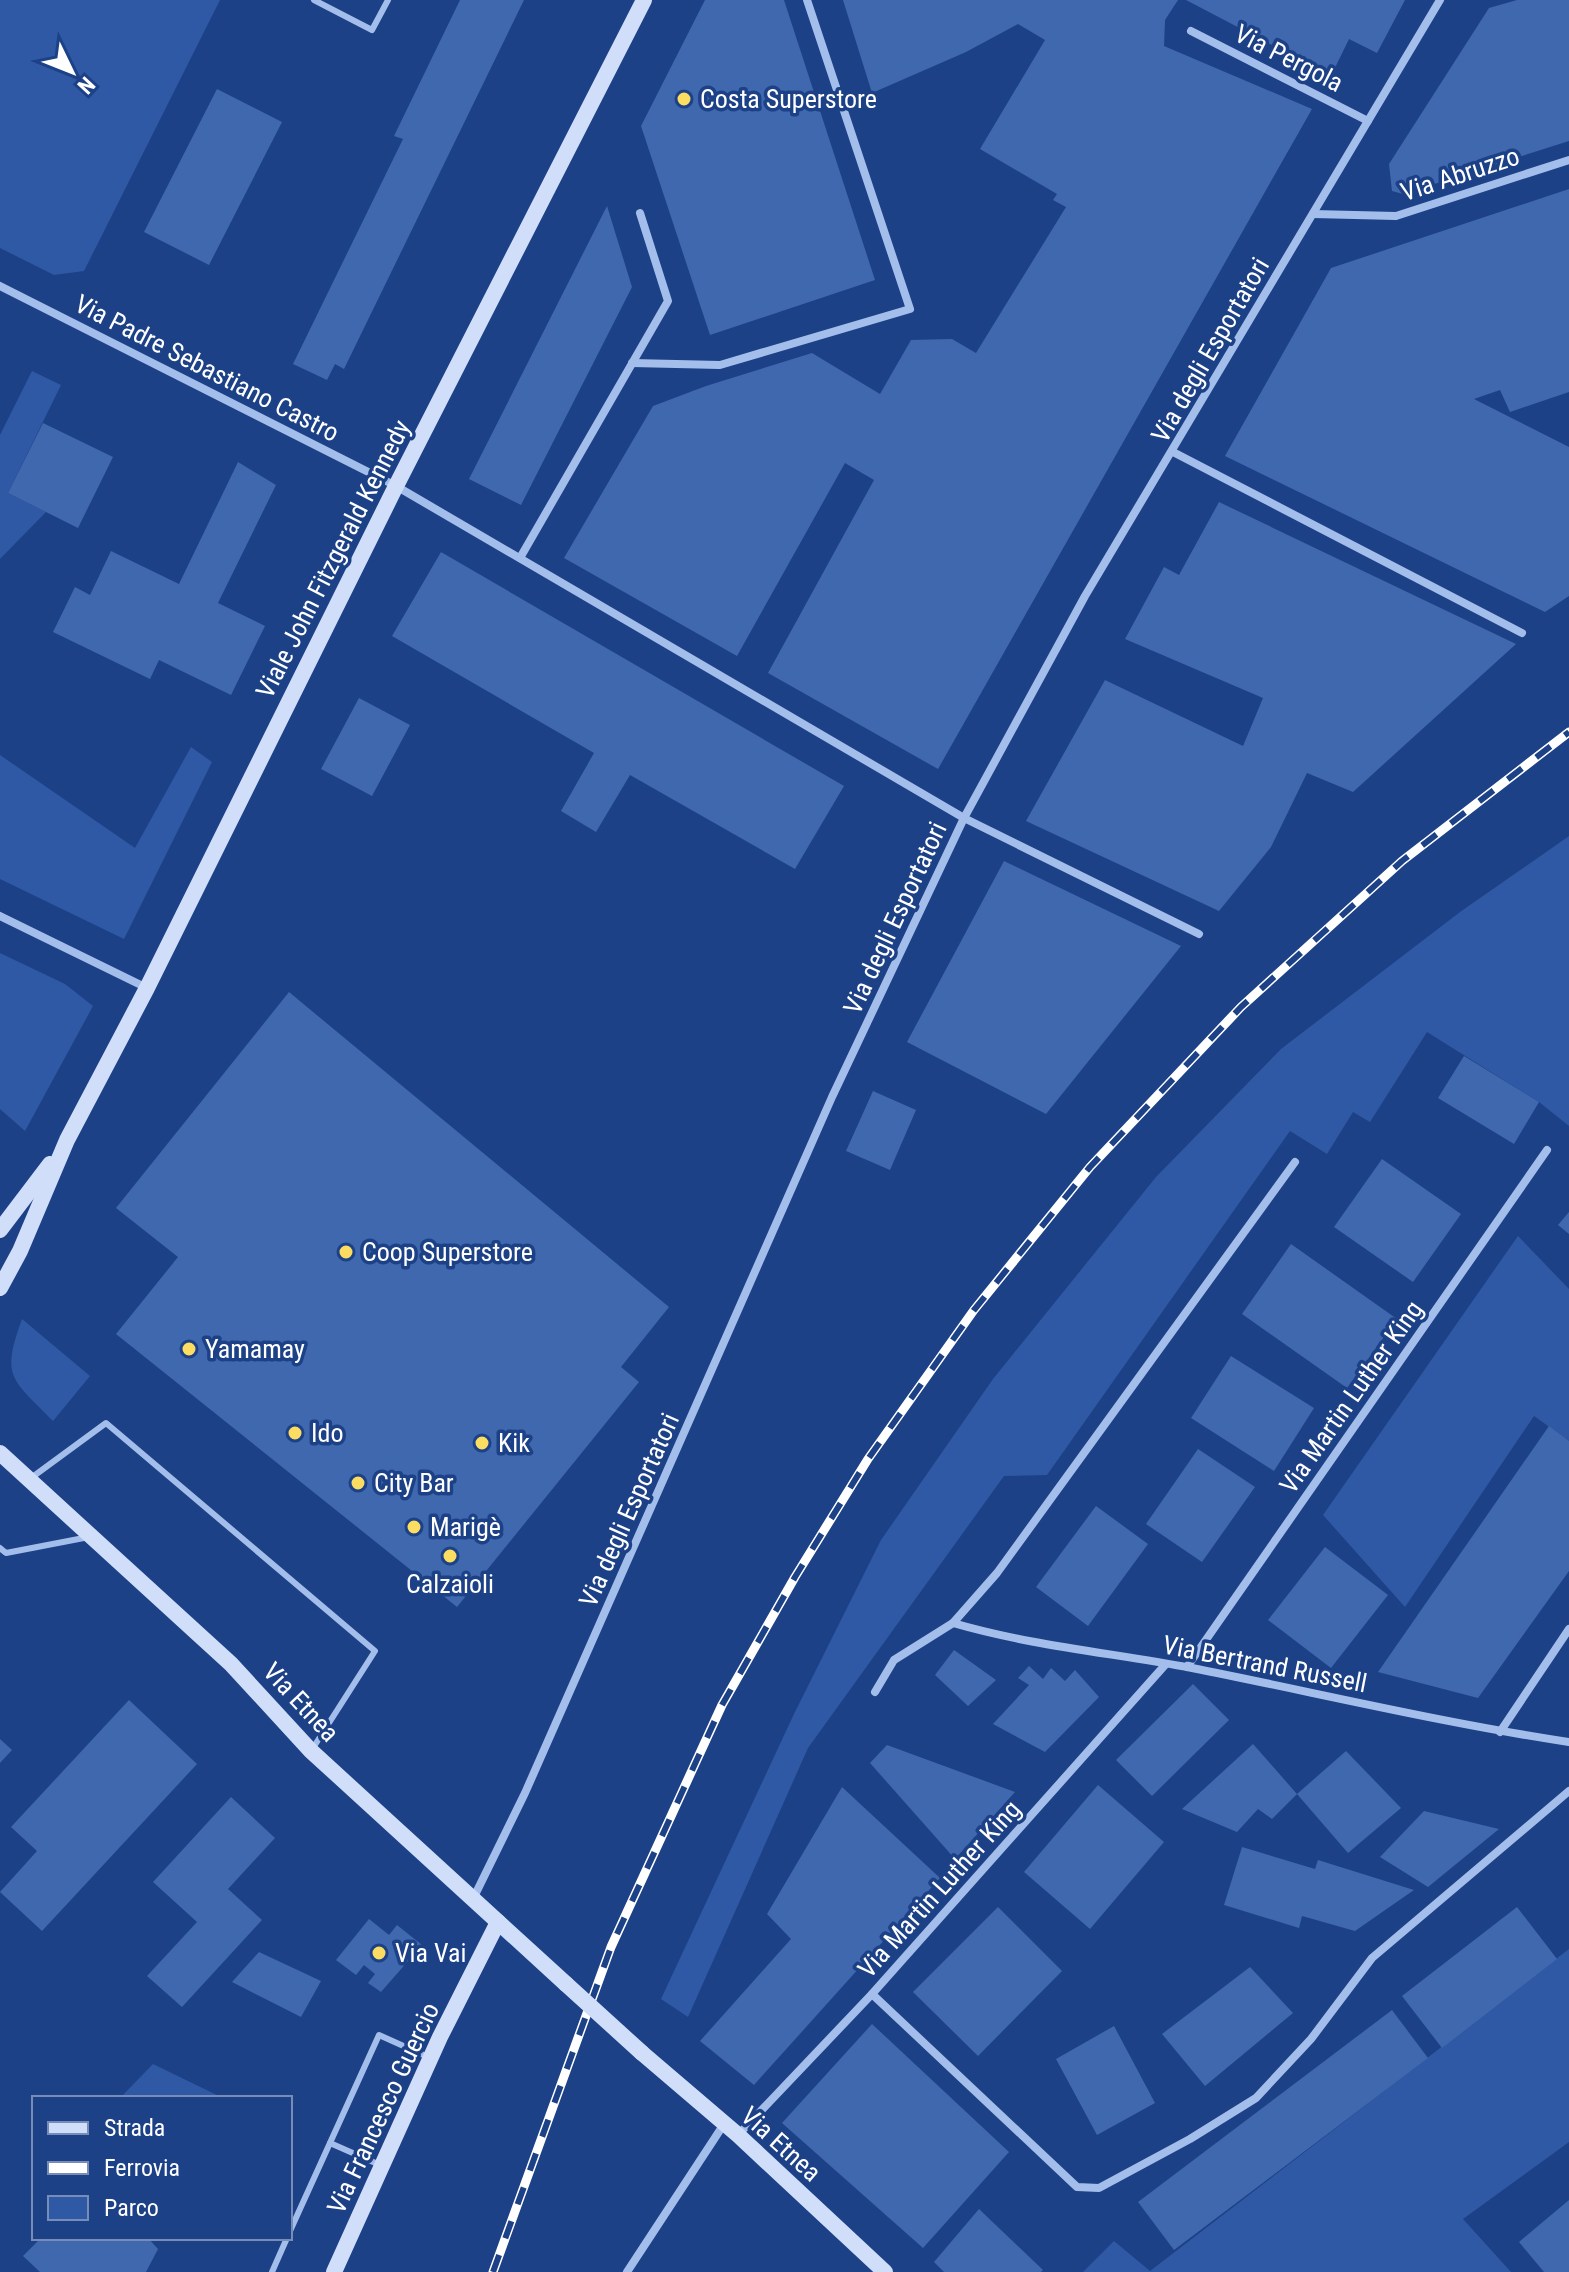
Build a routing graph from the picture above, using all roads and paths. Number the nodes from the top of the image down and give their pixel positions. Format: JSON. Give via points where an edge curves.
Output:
{"nodes":[{"id":1,"x":314,"y":0,"type":"edge"},
{"id":2,"x":388,"y":0,"type":"edge"},
{"id":3,"x":644,"y":0,"type":"edge"},
{"id":4,"x":807,"y":0,"type":"edge"},
{"id":5,"x":1440,"y":0,"type":"edge"},
{"id":6,"x":1191,"y":31,"type":"dead end"},
{"id":7,"x":1368,"y":121,"type":"junction"},
{"id":8,"x":1569,"y":160,"type":"edge"},
{"id":9,"x":640,"y":213,"type":"dead end"},
{"id":10,"x":1313,"y":214,"type":"junction"},
{"id":11,"x":0,"y":286,"type":"edge"},
{"id":12,"x":632,"y":363,"type":"junction"},
{"id":13,"x":1173,"y":452,"type":"junction"},
{"id":14,"x":396,"y":486,"type":"junction"},
{"id":15,"x":520,"y":558,"type":"junction"},
{"id":16,"x":1522,"y":633,"type":"dead end"},
{"id":17,"x":964,"y":818,"type":"junction"},
{"id":18,"x":0,"y":916,"type":"edge"},
{"id":19,"x":1199,"y":934,"type":"dead end"},
{"id":20,"x":147,"y":988,"type":"junction"},
{"id":21,"x":67,"y":1140,"type":"junction"},
{"id":22,"x":1547,"y":1150,"type":"dead end"},
{"id":23,"x":1295,"y":1162,"type":"dead end"},
{"id":24,"x":0,"y":1230,"type":"edge"},
{"id":25,"x":0,"y":1288,"type":"edge"},
{"id":26,"x":0,"y":1453,"type":"edge"},
{"id":27,"x":28,"y":1479,"type":"junction"},
{"id":28,"x":90,"y":1537,"type":"junction"},
{"id":29,"x":0,"y":1548,"type":"edge"},
{"id":30,"x":953,"y":1623,"type":"junction"},
{"id":31,"x":1569,"y":1629,"type":"edge"},
{"id":32,"x":1165,"y":1665,"type":"junction"},
{"id":33,"x":1187,"y":1667,"type":"junction"},
{"id":34,"x":875,"y":1692,"type":"dead end"},
{"id":35,"x":1500,"y":1732,"type":"junction"},
{"id":36,"x":1569,"y":1742,"type":"edge"},
{"id":37,"x":311,"y":1751,"type":"junction"},
{"id":38,"x":1569,"y":1791,"type":"edge"},
{"id":39,"x":473,"y":1899,"type":"junction"},
{"id":40,"x":498,"y":1922,"type":"junction"},
{"id":41,"x":872,"y":1994,"type":"junction"},
{"id":42,"x":431,"y":2058,"type":"junction"},
{"id":43,"x":724,"y":2124,"type":"junction"},
{"id":44,"x":738,"y":2135,"type":"junction"},
{"id":45,"x":330,"y":2143,"type":"junction"},
{"id":46,"x":383,"y":2167,"type":"junction"},
{"id":47,"x":292,"y":2227,"type":"edge"},
{"id":48,"x":286,"y":2240,"type":"edge"},
{"id":49,"x":272,"y":2272,"type":"edge"},
{"id":50,"x":334,"y":2272,"type":"edge"},
{"id":51,"x":627,"y":2272,"type":"edge"},
{"id":52,"x":885,"y":2272,"type":"edge"}],
"edges":[{"from":1,"to":2,"type":"lane","via":[[372,30]]},
{"from":3,"to":14,"type":"main road","name":"Viale John Fitzgerald Kennedy"},
{"from":4,"to":12,"type":"street","via":[[910,309],[720,365]]},
{"from":5,"to":7,"type":"street","name":"Via degli Esportatori"},
{"from":6,"to":7,"type":"street","name":"Via Pergola"},
{"from":7,"to":10,"type":"street","name":"Via degli Esportatori"},
{"from":8,"to":10,"type":"street","name":"Via Abruzzo","via":[[1396,216]]},
{"from":9,"to":12,"type":"street","via":[[668,301]]},
{"from":10,"to":13,"type":"street","name":"Via degli Esportatori"},
{"from":11,"to":14,"type":"street","name":"Via Padre Sebastiano Castro"},
{"from":12,"to":15,"type":"street"},
{"from":13,"to":16,"type":"street"},
{"from":13,"to":17,"type":"street","name":"Via degli Esportatori","via":[[1085,596]]},
{"from":14,"to":15,"type":"street","name":"Via Padre Sebastiano Castro"},
{"from":14,"to":20,"type":"main road","name":"Viale John Fitzgerald Kennedy"},
{"from":15,"to":17,"type":"street","name":"Via Padre Sebastiano Castro"},
{"from":17,"to":19,"type":"street","name":"Via Padre Sebastiano Castro"},
{"from":17,"to":39,"type":"street","name":"Via degli Esportatori","via":[[832,1097]]},
{"from":18,"to":20,"type":"street"},
{"from":20,"to":21,"type":"main road","name":"Viale John Fitzgerald Kennedy"},
{"from":21,"to":24,"type":"main road"},
{"from":21,"to":25,"type":"main road"},
{"from":22,"to":33,"type":"street","name":"Via Martin Luther King"},
{"from":23,"to":30,"type":"street","via":[[997,1573]]},
{"from":26,"to":27,"type":"main road","name":"Via Etnea"},
{"from":27,"to":28,"type":"main road","name":"Via Etnea"},
{"from":27,"to":37,"type":"lane","via":[[106,1423],[375,1651]]},
{"from":28,"to":29,"type":"lane","via":[[6,1553]]},
{"from":28,"to":37,"type":"main road","name":"Via Etnea","via":[[231,1664]]},
{"from":30,"to":32,"type":"street","name":"Via Bertrand Russell","via":[[1000,1637]]},
{"from":30,"to":34,"type":"street","via":[[894,1660]]},
{"from":31,"to":35,"type":"street"},
{"from":32,"to":33,"type":"street","name":"Via Bertrand Russell"},
{"from":32,"to":41,"type":"street","name":"Via Martin Luther King"},
{"from":33,"to":35,"type":"street","name":"Via Bertrand Russell"},
{"from":35,"to":36,"type":"street","name":"Via Bertrand Russell"},
{"from":37,"to":39,"type":"main road","name":"Via Etnea"},
{"from":38,"to":41,"type":"street","via":[[1372,1958],[1311,2039],[1256,2098],[1099,2188],[1077,2187]]},
{"from":39,"to":40,"type":"main road","name":"Via Etnea"},
{"from":40,"to":42,"type":"main road","name":"Via Francesco Guercio"},
{"from":40,"to":43,"type":"main road","name":"Via Etnea","bridge":true},
{"from":41,"to":44,"type":"street","name":"Via Martin Luther King"},
{"from":42,"to":45,"type":"lane","via":[[379,2035]]},
{"from":42,"to":46,"type":"main road","name":"Via Francesco Guercio"},
{"from":43,"to":44,"type":"main road","name":"Via Etnea"},
{"from":43,"to":51,"type":"street"},
{"from":44,"to":52,"type":"main road","name":"Via Etnea"},
{"from":45,"to":46,"type":"lane"},
{"from":45,"to":47,"type":"lane"},
{"from":46,"to":50,"type":"main road","name":"Via Francesco Guercio"},
{"from":48,"to":49,"type":"lane"}]}
